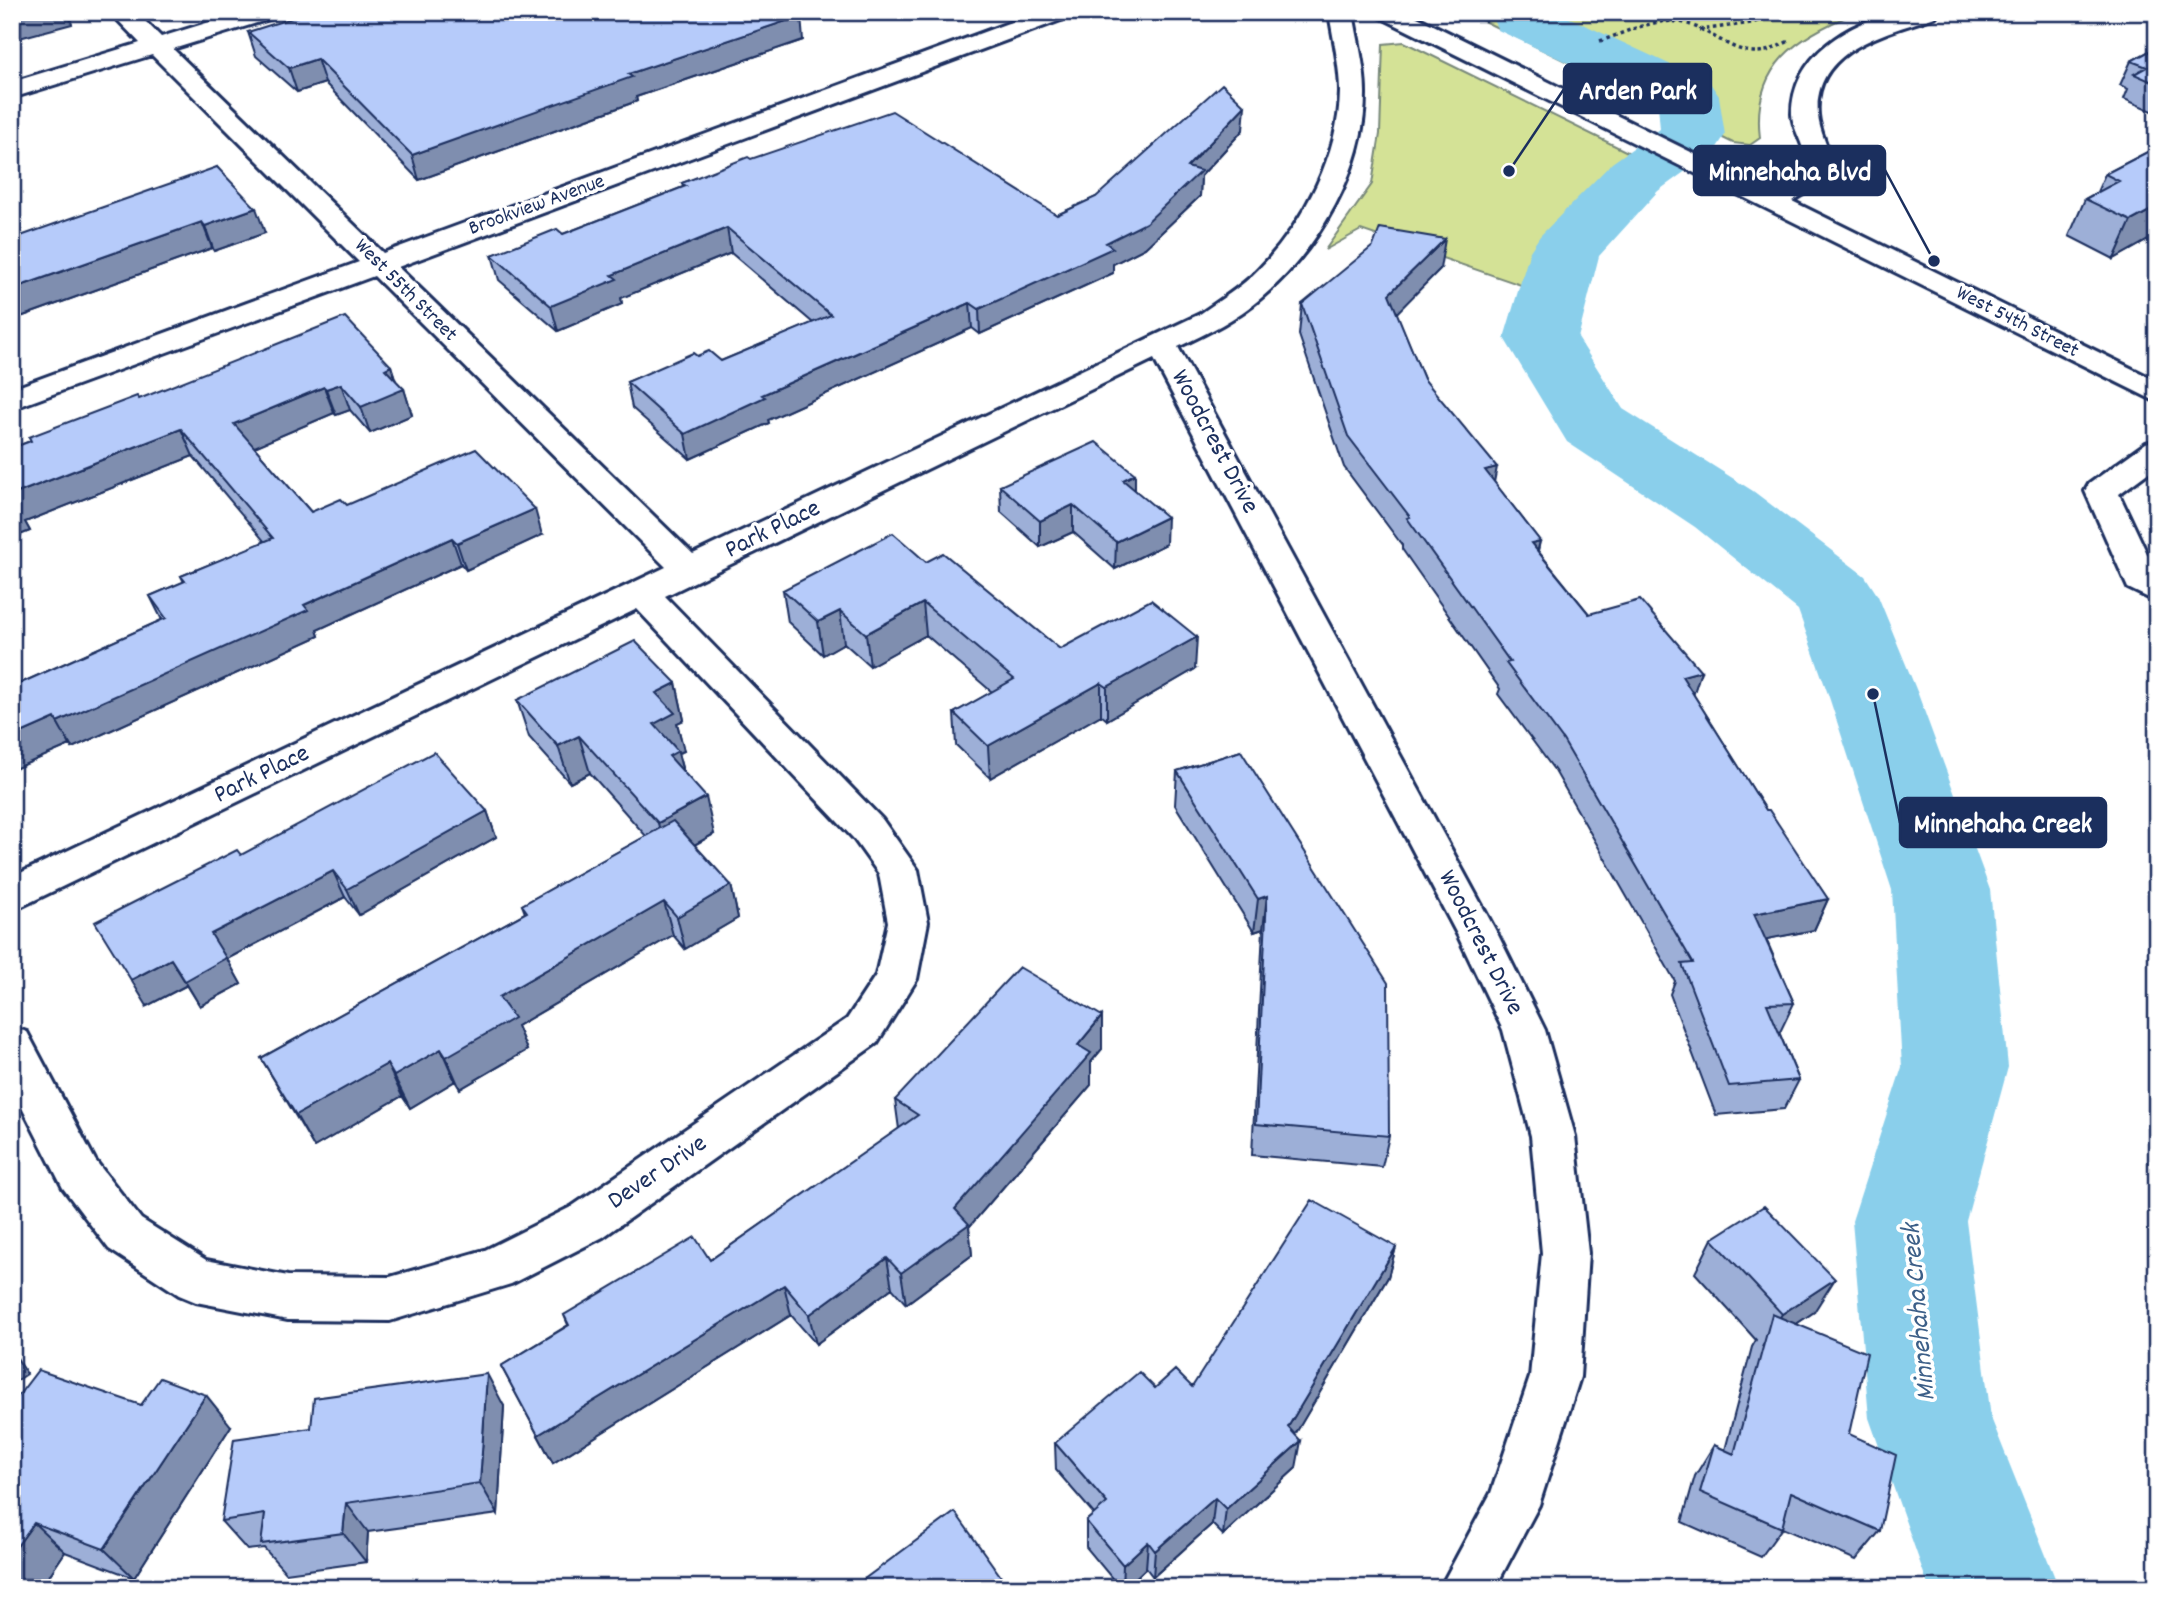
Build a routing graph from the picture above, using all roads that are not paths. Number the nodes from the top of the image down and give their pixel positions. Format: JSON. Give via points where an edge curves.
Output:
{"nodes":[{"id":1,"x":122,"y":12,"type":"edge"},
{"id":2,"x":268,"y":12,"type":"edge"},
{"id":3,"x":1061,"y":12,"type":"edge"},
{"id":4,"x":1341,"y":12,"type":"edge"},
{"id":5,"x":1388,"y":12,"type":"edge"},
{"id":6,"x":1927,"y":12,"type":"edge"},
{"id":7,"x":157,"y":46,"type":"junction"},
{"id":8,"x":12,"y":90,"type":"edge"},
{"id":9,"x":1773,"y":201,"type":"junction"},
{"id":10,"x":378,"y":264,"type":"junction"},
{"id":11,"x":1161,"y":343,"type":"junction"},
{"id":12,"x":2157,"y":393,"type":"edge"},
{"id":13,"x":12,"y":400,"type":"edge"},
{"id":14,"x":2157,"y":450,"type":"edge"},
{"id":15,"x":689,"y":570,"type":"junction"},
{"id":16,"x":2157,"y":590,"type":"edge"},
{"id":17,"x":642,"y":593,"type":"junction"},
{"id":18,"x":12,"y":895,"type":"edge"},
{"id":19,"x":12,"y":1045,"type":"edge"},
{"id":20,"x":1466,"y":1588,"type":"edge"}],
"edges":[{"from":1,"to":7,"type":"street","name":"West 55th Street"},
{"from":2,"to":7,"type":"street"},
{"from":3,"to":10,"type":"street","name":"Brookview Avenue"},
{"from":4,"to":11,"type":"street","name":"Park Place","via":[[1352,100],[1343,152],[1320,206],[1280,262],[1251,292],[1210,320]]},
{"from":5,"to":9,"type":"street","name":"West 54th Street"},
{"from":6,"to":9,"type":"street","via":[[1867,31],[1828,54],[1810,80],[1805,115],[1819,162],[1814,176]]},
{"from":7,"to":8,"type":"street"},
{"from":7,"to":10,"type":"street","name":"West 55th Street"},
{"from":9,"to":12,"type":"street","name":"West 54th Street"},
{"from":10,"to":13,"type":"street","name":"Brookview Avenue"},
{"from":10,"to":15,"type":"street","name":"West 55th Street"},
{"from":11,"to":15,"type":"street","name":"Park Place"},
{"from":11,"to":20,"type":"street","name":"Woodcrest Drive","via":[[1478,935],[1524,1030],[1553,1136],[1565,1253],[1555,1377],[1513,1505]]},
{"from":14,"to":16,"type":"street","via":[[2101,491],[2140,580]]},
{"from":15,"to":17,"type":"street","name":"Park Place"},
{"from":17,"to":18,"type":"street","name":"Park Place"},
{"from":17,"to":19,"type":"street","name":"Dever Drive","via":[[868,829],[898,870],[908,922],[896,979],[862,1031],[808,1070],[587,1222],[494,1269],[390,1299],[288,1298],[196,1280],[125,1234],[79,1174]]}]}
